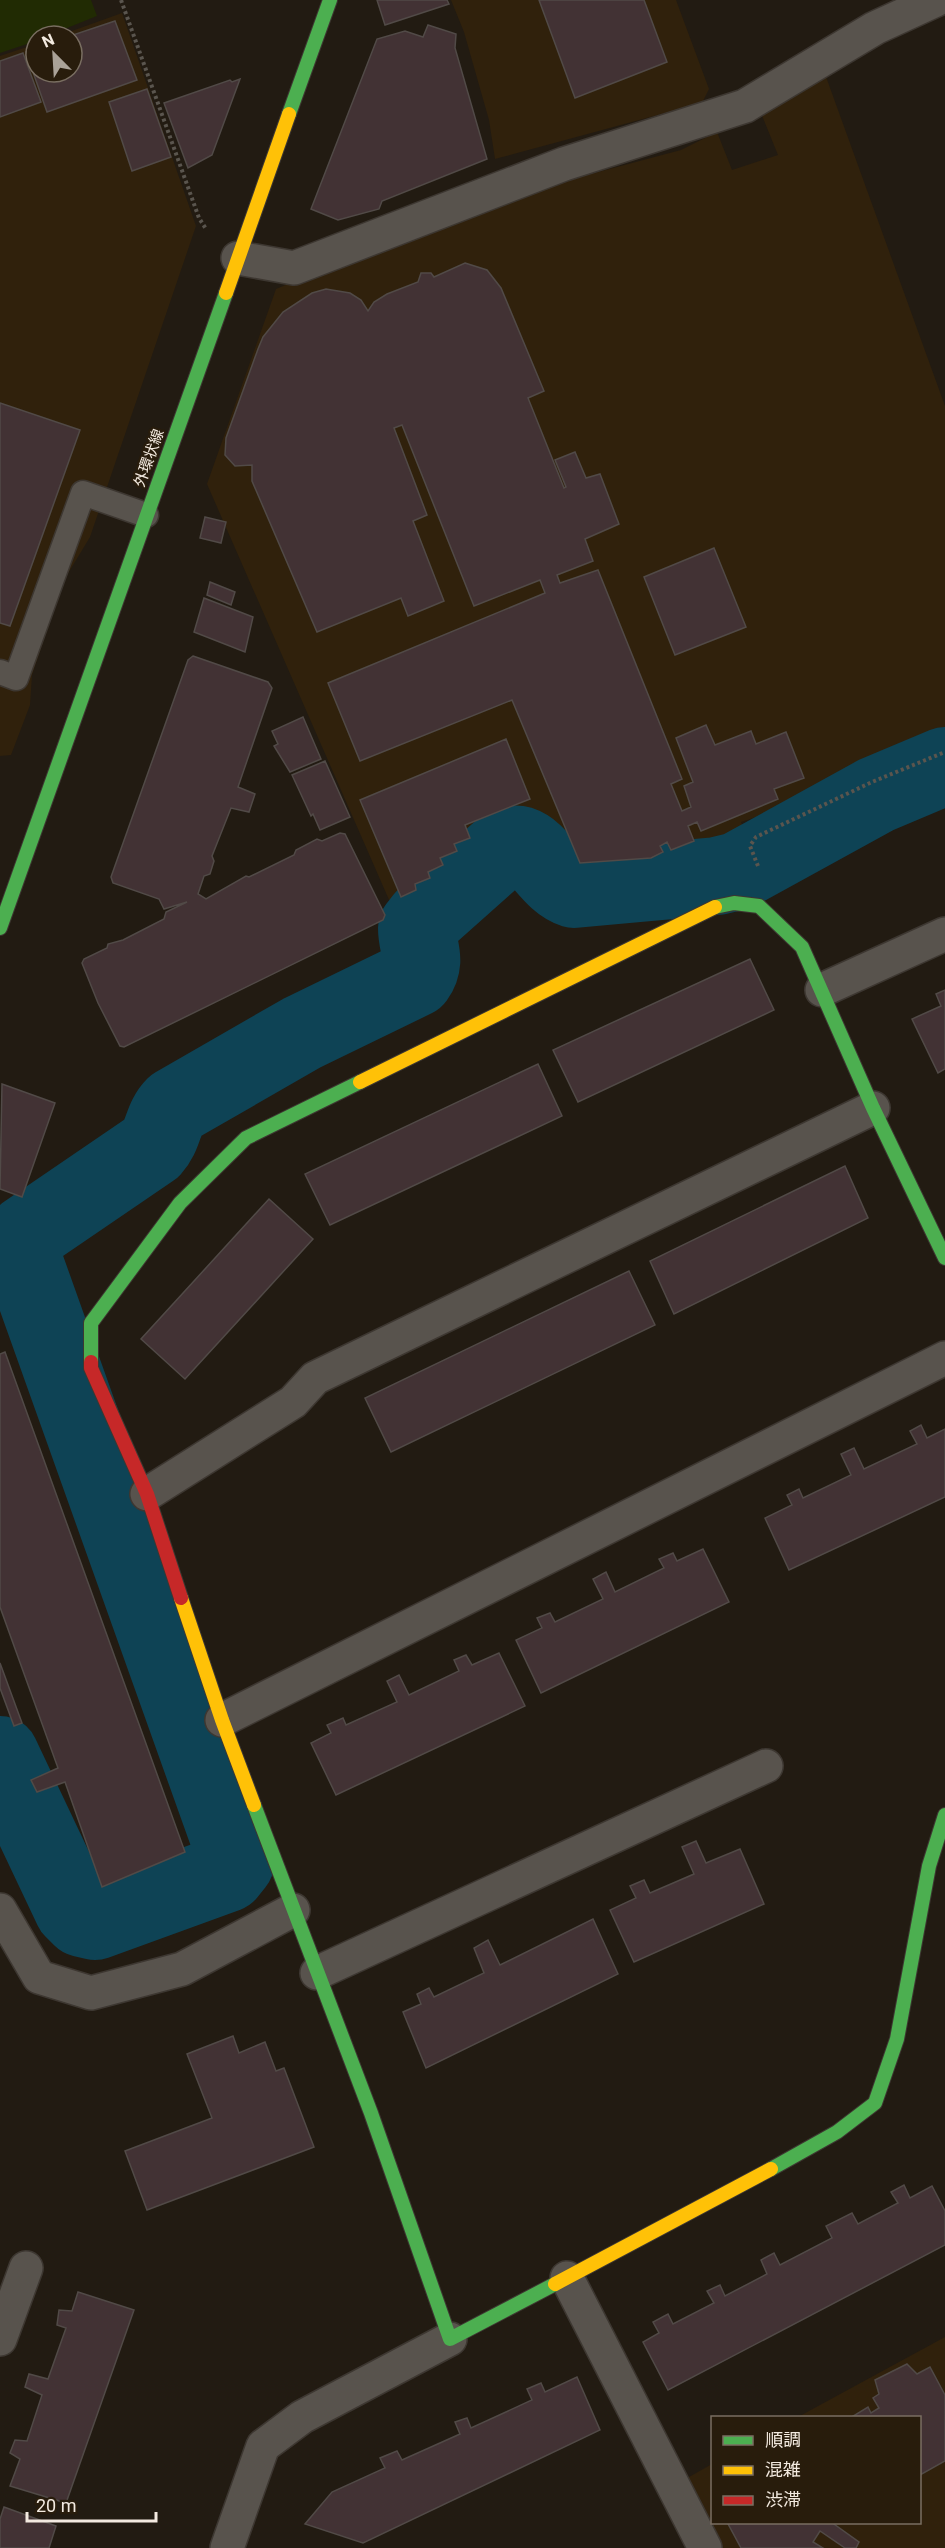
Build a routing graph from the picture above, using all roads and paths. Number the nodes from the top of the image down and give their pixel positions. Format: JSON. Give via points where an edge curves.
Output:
{"nodes":[{"id":1,"x":121,"y":0,"type":"edge"},
{"id":2,"x":330,"y":0,"type":"edge"},
{"id":3,"x":936,"y":0,"type":"edge"},
{"id":4,"x":210,"y":235,"type":"dead end"},
{"id":5,"x":238,"y":258,"type":"junction"},
{"id":6,"x":146,"y":515,"type":"junction"},
{"id":7,"x":0,"y":672,"type":"edge"},
{"id":8,"x":945,"y":752,"type":"edge"},
{"id":9,"x":752,"y":853,"type":"dead end"},
{"id":10,"x":0,"y":928,"type":"edge"},
{"id":11,"x":945,"y":934,"type":"edge"},
{"id":12,"x":822,"y":990,"type":"junction"},
{"id":13,"x":873,"y":1108,"type":"junction"},
{"id":14,"x":945,"y":1258,"type":"edge"},
{"id":15,"x":945,"y":1358,"type":"edge"},
{"id":16,"x":147,"y":1494,"type":"junction"},
{"id":17,"x":222,"y":1720,"type":"junction"},
{"id":18,"x":766,"y":1766,"type":"dead end"},
{"id":19,"x":945,"y":1815,"type":"edge"},
{"id":20,"x":0,"y":1910,"type":"edge"},
{"id":21,"x":293,"y":1910,"type":"junction"},
{"id":22,"x":317,"y":1973,"type":"junction"},
{"id":23,"x":26,"y":2268,"type":"dead end"},
{"id":24,"x":567,"y":2278,"type":"junction"},
{"id":25,"x":0,"y":2339,"type":"edge"},
{"id":26,"x":450,"y":2339,"type":"junction"},
{"id":27,"x":227,"y":2548,"type":"edge"},
{"id":28,"x":705,"y":2548,"type":"edge"}],
"edges":[{"from":1,"to":4,"type":"path","via":[[199,218]]},
{"from":2,"to":5,"type":"street","name":"外環状線"},
{"from":3,"to":5,"type":"street","via":[[875,28],[745,106],[564,164],[294,268]]},
{"from":5,"to":6,"type":"street","name":"外環状線"},
{"from":6,"to":7,"type":"lane","via":[[83,493],[16,678]]},
{"from":6,"to":10,"type":"street","name":"外環状線","via":[[10,884]]},
{"from":8,"to":9,"type":"path","via":[[756,837],[750,846]]},
{"from":11,"to":12,"type":"street"},
{"from":12,"to":13,"type":"street"},
{"from":12,"to":16,"type":"street","via":[[802,947],[759,906],[734,903],[711,908],[246,1138],[180,1203],[91,1323],[91,1368]]},
{"from":13,"to":14,"type":"street"},
{"from":13,"to":16,"type":"street","via":[[315,1378],[293,1402]]},
{"from":15,"to":17,"type":"street"},
{"from":16,"to":17,"type":"street"},
{"from":17,"to":21,"type":"street"},
{"from":18,"to":22,"type":"street"},
{"from":19,"to":24,"type":"street","via":[[929,1866],[897,2040],[875,2103],[837,2132]]},
{"from":20,"to":21,"type":"street","via":[[39,1977],[91,1993],[182,1969]]},
{"from":21,"to":22,"type":"street"},
{"from":22,"to":26,"type":"street","via":[[371,2112]]},
{"from":23,"to":25,"type":"street"},
{"from":24,"to":26,"type":"street"},
{"from":24,"to":28,"type":"street"},
{"from":26,"to":27,"type":"street","via":[[302,2417],[263,2446]]}]}
